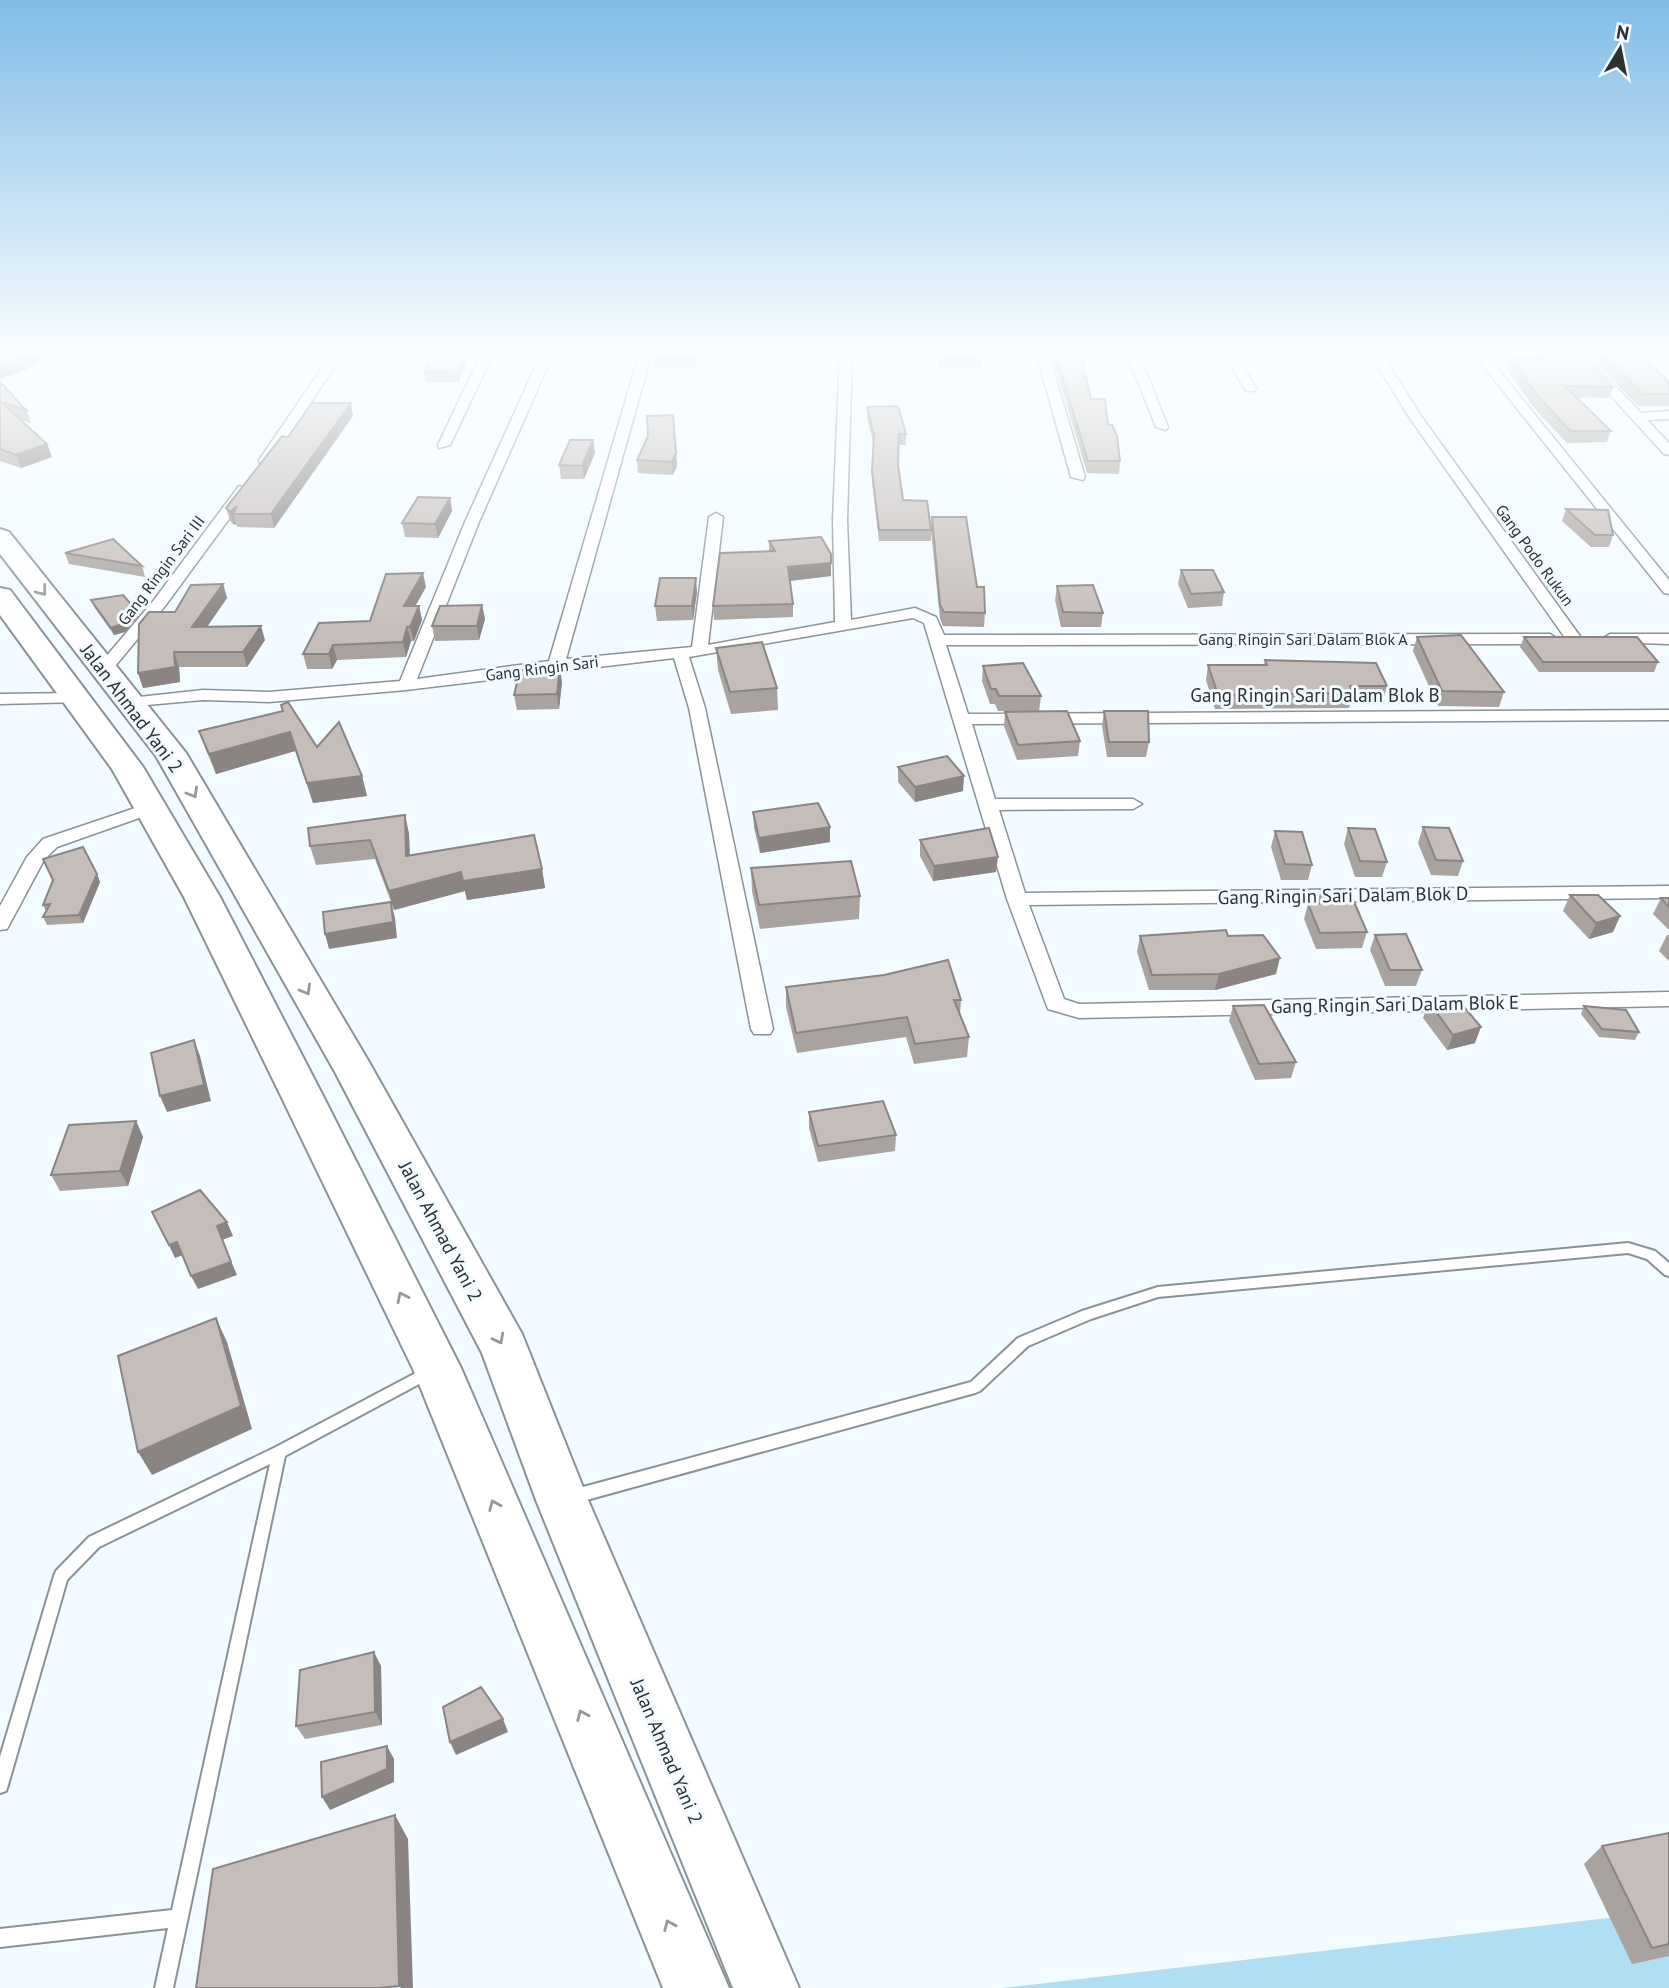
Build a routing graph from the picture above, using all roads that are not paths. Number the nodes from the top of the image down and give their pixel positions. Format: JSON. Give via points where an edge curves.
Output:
{"nodes":[{"id":1,"x":275,"y":445,"type":"edge"},
{"id":2,"x":507,"y":445,"type":"edge"},
{"id":3,"x":619,"y":445,"type":"edge"},
{"id":4,"x":843,"y":445,"type":"edge"},
{"id":5,"x":1069,"y":445,"type":"edge"},
{"id":6,"x":1435,"y":445,"type":"edge"},
{"id":7,"x":1552,"y":445,"type":"edge"},
{"id":8,"x":1078,"y":477,"type":"dead end"},
{"id":9,"x":716,"y":517,"type":"dead end"},
{"id":10,"x":0,"y":537,"type":"edge"},
{"id":11,"x":1669,"y":590,"type":"edge"},
{"id":12,"x":0,"y":596,"type":"edge"},
{"id":13,"x":843,"y":624,"type":"junction"},
{"id":14,"x":1574,"y":639,"type":"junction"},
{"id":15,"x":1669,"y":639,"type":"edge"},
{"id":16,"x":936,"y":640,"type":"junction"},
{"id":17,"x":695,"y":648,"type":"junction"},
{"id":18,"x":556,"y":665,"type":"junction"},
{"id":19,"x":407,"y":682,"type":"junction"},
{"id":20,"x":103,"y":690,"type":"junction"},
{"id":21,"x":0,"y":699,"type":"edge"},
{"id":22,"x":1669,"y":715,"type":"edge"},
{"id":23,"x":960,"y":719,"type":"junction"},
{"id":24,"x":1133,"y":804,"type":"dead end"},
{"id":25,"x":987,"y":805,"type":"junction"},
{"id":26,"x":150,"y":808,"type":"junction"},
{"id":27,"x":1669,"y":892,"type":"edge"},
{"id":28,"x":1017,"y":899,"type":"junction"},
{"id":29,"x":0,"y":924,"type":"edge"},
{"id":30,"x":1669,"y":999,"type":"edge"},
{"id":31,"x":762,"y":1029,"type":"dead end"},
{"id":32,"x":1669,"y":1271,"type":"edge"},
{"id":33,"x":437,"y":1368,"type":"junction"},
{"id":34,"x":279,"y":1451,"type":"junction"},
{"id":35,"x":562,"y":1500,"type":"junction"},
{"id":36,"x":0,"y":1785,"type":"edge"},
{"id":37,"x":179,"y":1918,"type":"junction"},
{"id":38,"x":0,"y":1938,"type":"edge"},
{"id":39,"x":164,"y":1988,"type":"edge"},
{"id":40,"x":695,"y":1988,"type":"edge"},
{"id":41,"x":766,"y":1988,"type":"edge"}],
"edges":[{"from":1,"to":20,"type":"street","name":"Gang Ringin Sari III","via":[[185,566]]},
{"from":2,"to":19,"type":"street"},
{"from":3,"to":18,"type":"street"},
{"from":4,"to":13,"type":"street"},
{"from":5,"to":8,"type":"street"},
{"from":6,"to":14,"type":"street","name":"Gang Podo Rukun"},
{"from":7,"to":11,"type":"street"},
{"from":9,"to":17,"type":"street"},
{"from":10,"to":20,"type":"highway","name":"Jalan Ahmad Yani 2","one_way":true},
{"from":12,"to":20,"type":"highway","name":"Jalan Ahmad Yani 2"},
{"from":13,"to":16,"type":"street","name":"Gang Ringin Sari","via":[[915,613],[931,620]]},
{"from":13,"to":17,"type":"street","name":"Gang Ringin Sari"},
{"from":14,"to":15,"type":"street","name":"Gang Ringin Sari Dalam Blok A"},
{"from":14,"to":16,"type":"street","name":"Gang Ringin Sari Dalam Blok A"},
{"from":16,"to":23,"type":"street"},
{"from":17,"to":18,"type":"street","name":"Gang Ringin Sari"},
{"from":17,"to":31,"type":"street","via":[[696,708]]},
{"from":18,"to":19,"type":"street","name":"Gang Ringin Sari"},
{"from":19,"to":20,"type":"street","name":"Gang Ringin Sari","via":[[269,696]]},
{"from":20,"to":21,"type":"street","name":"Gang Ringin Sari"},
{"from":20,"to":26,"type":"highway","name":"Jalan Ahmad Yani 2","via":[[127,767]]},
{"from":20,"to":35,"type":"highway","name":"Jalan Ahmad Yani 2","one_way":true,"via":[[170,753],[355,1072],[505,1349]]},
{"from":22,"to":23,"type":"street","name":"Gang Ringin Sari Dalam Blok B"},
{"from":23,"to":25,"type":"street"},
{"from":24,"to":25,"type":"street"},
{"from":25,"to":28,"type":"street"},
{"from":26,"to":29,"type":"street","via":[[50,843],[36,858]]},
{"from":33,"to":26,"type":"highway","name":"Jalan Ahmad Yani 2","one_way":true,"via":[[208,910]]},
{"from":27,"to":28,"type":"street","name":"Gang Ringin Sari Dalam Blok D"},
{"from":28,"to":30,"type":"street","name":"Gang Ringin Sari Dalam Blok E","via":[[1055,1004],[1079,1011]]},
{"from":32,"to":35,"type":"lane","via":[[1651,1255],[1628,1248],[1158,1292],[1023,1342],[975,1387]]},
{"from":33,"to":34,"type":"lane"},
{"from":40,"to":33,"type":"highway","name":"Jalan Ahmad Yani 2","one_way":true},
{"from":34,"to":36,"type":"lane","via":[[94,1542],[75,1559],[61,1576]]},
{"from":34,"to":37,"type":"lane"},
{"from":35,"to":41,"type":"highway","name":"Jalan Ahmad Yani 2"},
{"from":37,"to":38,"type":"lane"},
{"from":37,"to":39,"type":"lane"}]}
